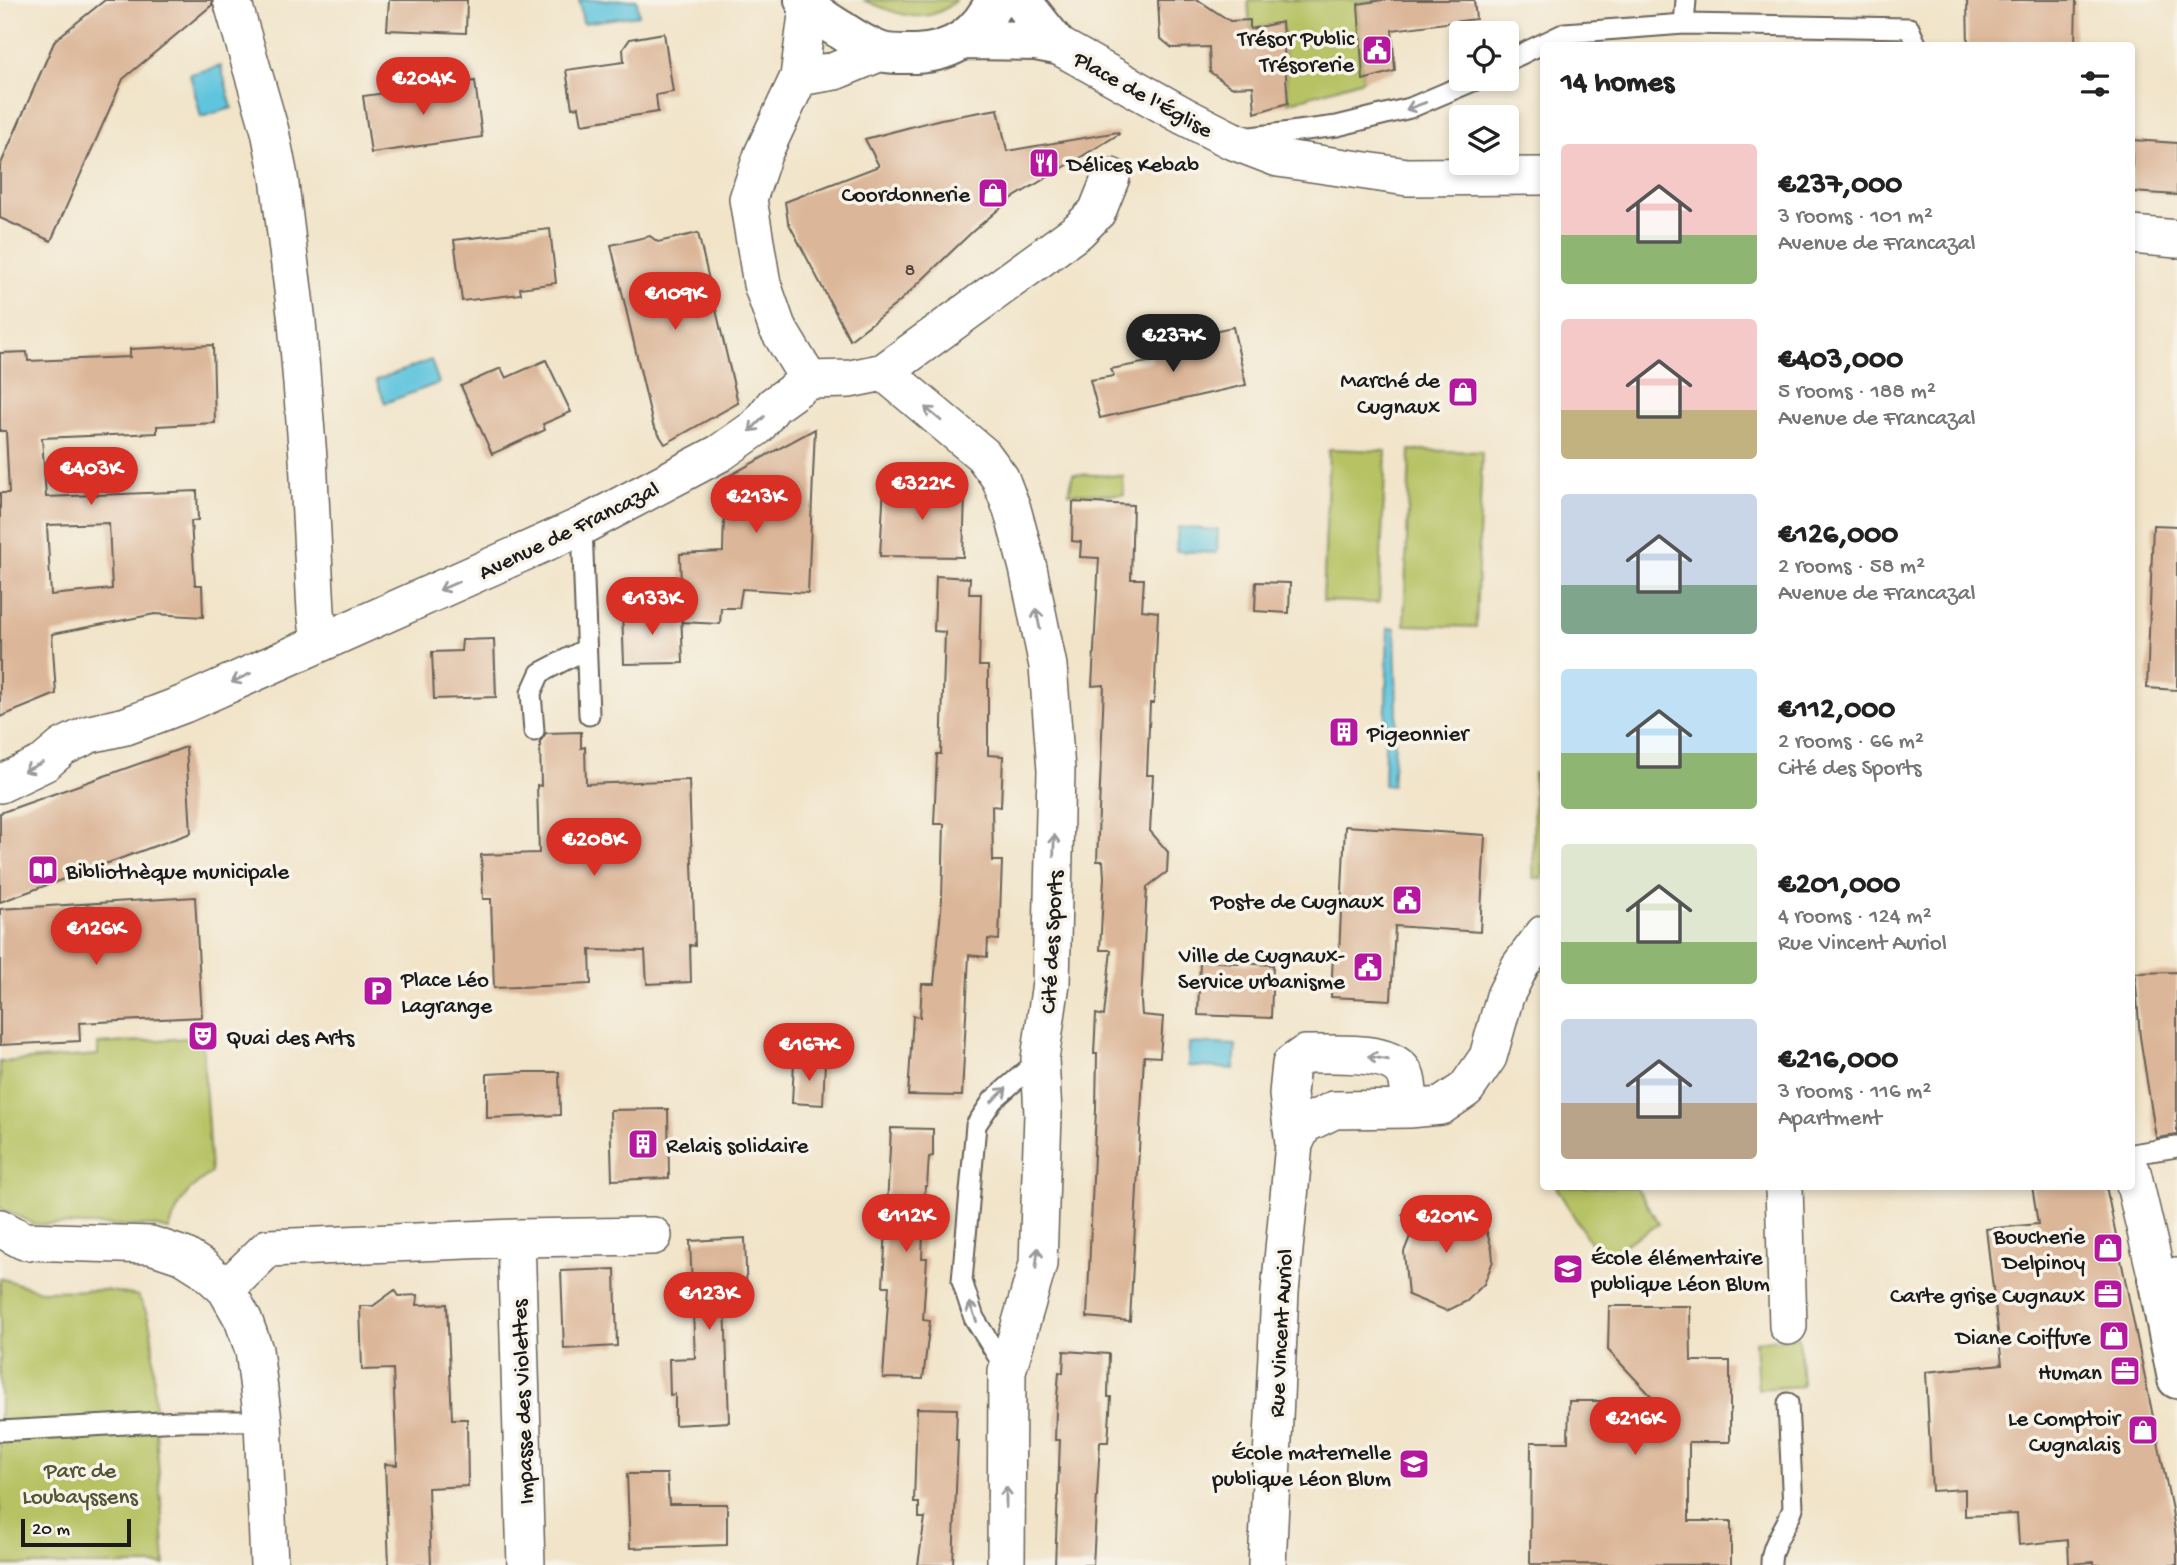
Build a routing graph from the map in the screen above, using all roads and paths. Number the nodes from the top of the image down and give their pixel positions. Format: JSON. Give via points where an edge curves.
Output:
{"nodes":[{"id":1,"x":232,"y":0,"type":"edge"},
{"id":2,"x":995,"y":0,"type":"edge"},
{"id":3,"x":1021,"y":0,"type":"edge"},
{"id":4,"x":1686,"y":0,"type":"edge"},
{"id":5,"x":806,"y":4,"type":"edge"},
{"id":6,"x":1684,"y":24,"type":"junction"},
{"id":7,"x":964,"y":40,"type":"junction"},
{"id":8,"x":1546,"y":42,"type":"edge"},
{"id":9,"x":1915,"y":42,"type":"edge"},
{"id":10,"x":1057,"y":45,"type":"junction"},
{"id":11,"x":1540,"y":45,"type":"edge"},
{"id":12,"x":881,"y":52,"type":"junction"},
{"id":13,"x":1519,"y":55,"type":"edge"},
{"id":14,"x":799,"y":77,"type":"junction"},
{"id":15,"x":1450,"y":91,"type":"edge"},
{"id":16,"x":1231,"y":140,"type":"junction"},
{"id":17,"x":1540,"y":176,"type":"edge"},
{"id":18,"x":1111,"y":177,"type":"dead end"},
{"id":19,"x":2135,"y":235,"type":"edge"},
{"id":20,"x":2177,"y":239,"type":"edge"},
{"id":21,"x":884,"y":372,"type":"junction"},
{"id":22,"x":809,"y":380,"type":"junction"},
{"id":23,"x":582,"y":526,"type":"junction"},
{"id":24,"x":320,"y":642,"type":"junction"},
{"id":25,"x":586,"y":649,"type":"junction"},
{"id":26,"x":589,"y":715,"type":"dead end"},
{"id":27,"x":534,"y":732,"type":"dead end"},
{"id":28,"x":0,"y":784,"type":"edge"},
{"id":29,"x":1540,"y":939,"type":"edge"},
{"id":30,"x":1040,"y":1059,"type":"junction"},
{"id":31,"x":1409,"y":1109,"type":"junction"},
{"id":32,"x":1294,"y":1144,"type":"junction"},
{"id":33,"x":2177,"y":1147,"type":"edge"},
{"id":34,"x":2135,"y":1154,"type":"edge"},
{"id":35,"x":2135,"y":1181,"type":"edge"},
{"id":36,"x":1784,"y":1190,"type":"edge"},
{"id":37,"x":0,"y":1228,"type":"edge"},
{"id":38,"x":653,"y":1236,"type":"dead end"},
{"id":39,"x":516,"y":1238,"type":"junction"},
{"id":40,"x":2167,"y":1278,"type":"edge"},
{"id":41,"x":226,"y":1289,"type":"junction"},
{"id":42,"x":1788,"y":1326,"type":"dead end"},
{"id":43,"x":1007,"y":1371,"type":"junction"},
{"id":44,"x":2177,"y":1379,"type":"edge"},
{"id":45,"x":1788,"y":1404,"type":"dead end"},
{"id":46,"x":263,"y":1421,"type":"junction"},
{"id":47,"x":0,"y":1431,"type":"edge"},
{"id":48,"x":269,"y":1565,"type":"edge"},
{"id":49,"x":526,"y":1565,"type":"edge"},
{"id":50,"x":1006,"y":1565,"type":"edge"},
{"id":51,"x":1267,"y":1565,"type":"edge"},
{"id":52,"x":1770,"y":1565,"type":"edge"}],
"edges":[{"from":1,"to":24,"type":"street","via":[[279,177],[299,335]]},
{"from":2,"to":7,"type":"main road","via":[[979,27]]},
{"from":3,"to":10,"type":"main road","name":"Place de l'Église"},
{"from":4,"to":6,"type":"lane"},
{"from":5,"to":12,"type":"main road","via":[[830,24]]},
{"from":5,"to":14,"type":"street"},
{"from":6,"to":8,"type":"lane","via":[[1565,33]]},
{"from":6,"to":9,"type":"lane","via":[[1909,29]]},
{"from":7,"to":10,"type":"main road","name":"Place de l'Église"},
{"from":7,"to":12,"type":"main road","via":[[931,53]]},
{"from":10,"to":16,"type":"street","name":"Place de l'Église"},
{"from":11,"to":13,"type":"lane"},
{"from":12,"to":14,"type":"street","via":[[835,71]]},
{"from":14,"to":22,"type":"street","via":[[763,154],[748,199],[762,284],[778,327]]},
{"from":15,"to":16,"type":"lane","name":"Place de l'Église","one_way":true,"via":[[1410,108],[1337,126]]},
{"from":16,"to":17,"type":"street","name":"Place de l'Église","via":[[1278,158],[1407,177]]},
{"from":18,"to":21,"type":"street","via":[[1097,212],[1078,231]]},
{"from":19,"to":20,"type":"street"},
{"from":21,"to":22,"type":"street"},
{"from":30,"to":21,"type":"street","name":"Cité des Sports","one_way":true,"via":[[1051,983],[1056,770],[1048,666],[1028,568],[1000,478],[983,456]]},
{"from":22,"to":23,"type":"street","name":"Avenue de Francazal","one_way":true,"via":[[720,453]]},
{"from":23,"to":24,"type":"street","name":"Avenue de Francazal","one_way":true},
{"from":23,"to":25,"type":"lane"},
{"from":24,"to":28,"type":"street","name":"Avenue de Francazal","one_way":true,"via":[[184,704],[90,734]]},
{"from":25,"to":26,"type":"lane"},
{"from":25,"to":27,"type":"lane","via":[[540,673],[531,693]]},
{"from":29,"to":31,"type":"street","via":[[1505,996],[1488,1057],[1466,1089],[1441,1106]]},
{"from":43,"to":30,"type":"street","name":"Cité des Sports","one_way":true,"via":[[1038,1264],[1044,1114]]},
{"from":43,"to":30,"type":"lane","one_way":true,"via":[[974,1318],[962,1281],[976,1125],[993,1100]]},
{"from":31,"to":32,"type":"street","via":[[1334,1110],[1303,1125]]},
{"from":31,"to":32,"type":"street","name":"Rue Vincent Auriol","one_way":true,"via":[[1405,1076],[1395,1063],[1380,1057],[1305,1054],[1291,1065],[1288,1094]]},
{"from":32,"to":51,"type":"street","name":"Rue Vincent Auriol","via":[[1280,1292]]},
{"from":33,"to":34,"type":"lane"},
{"from":35,"to":40,"type":"street"},
{"from":36,"to":42,"type":"street"},
{"from":37,"to":41,"type":"street","via":[[24,1241],[151,1245],[184,1256]]},
{"from":38,"to":39,"type":"street"},
{"from":39,"to":41,"type":"street","via":[[268,1248]]},
{"from":39,"to":49,"type":"street","name":"Impasse des Violettes"},
{"from":40,"to":44,"type":"main road"},
{"from":41,"to":46,"type":"street","via":[[254,1350]]},
{"from":50,"to":43,"type":"street","name":"Cité des Sports","one_way":true},
{"from":45,"to":52,"type":"lane","via":[[1793,1508]]},
{"from":46,"to":47,"type":"lane"},
{"from":46,"to":48,"type":"street"}]}
